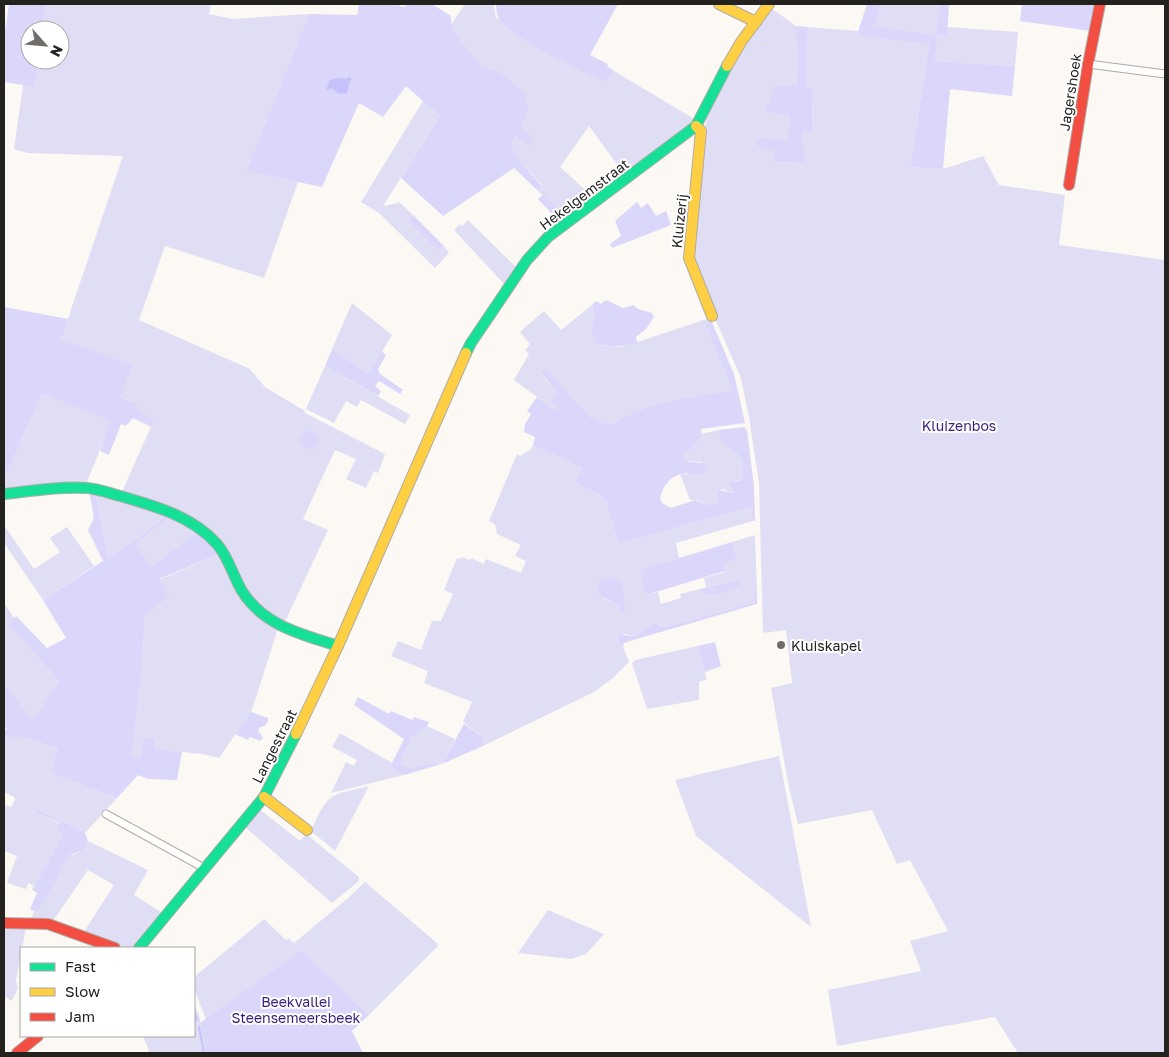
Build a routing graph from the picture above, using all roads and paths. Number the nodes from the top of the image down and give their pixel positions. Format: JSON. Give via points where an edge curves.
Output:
{"nodes":[{"id":1,"x":719,"y":4,"type":"edge"},
{"id":2,"x":769,"y":4,"type":"edge"},
{"id":3,"x":1100,"y":4,"type":"edge"},
{"id":4,"x":756,"y":22,"type":"junction"},
{"id":5,"x":1088,"y":64,"type":"junction"},
{"id":6,"x":1165,"y":74,"type":"edge"},
{"id":7,"x":696,"y":126,"type":"junction"},
{"id":8,"x":1069,"y":185,"type":"dead end"},
{"id":9,"x":712,"y":316,"type":"dead end"},
{"id":10,"x":4,"y":494,"type":"edge"},
{"id":11,"x":389,"y":533,"type":"joint"},
{"id":12,"x":338,"y":646,"type":"junction"},
{"id":13,"x":264,"y":797,"type":"junction"},
{"id":14,"x":106,"y":814,"type":"dead end"},
{"id":15,"x":307,"y":830,"type":"dead end"},
{"id":16,"x":206,"y":869,"type":"junction"},
{"id":17,"x":4,"y":924,"type":"edge"},
{"id":18,"x":112,"y":947,"type":"edge"},
{"id":19,"x":142,"y":947,"type":"edge"},
{"id":20,"x":37,"y":1037,"type":"edge"},
{"id":21,"x":18,"y":1053,"type":"edge"}],
"edges":[{"from":1,"to":4,"type":"street"},
{"from":2,"to":4,"type":"street","name":"Hekelgemstraat"},
{"from":3,"to":5,"type":"street","name":"Jagershoek"},
{"from":4,"to":7,"type":"street","name":"Hekelgemstraat","via":[[728,64]]},
{"from":5,"to":6,"type":"street"},
{"from":5,"to":8,"type":"street","name":"Jagershoek"},
{"from":7,"to":9,"type":"street","name":"Kluizerij","via":[[701,131],[690,258]]},
{"from":7,"to":11,"type":"street","name":"Hekelgemstraat","via":[[568,221],[527,260],[471,343]]},
{"from":10,"to":12,"type":"street","via":[[88,488],[149,504],[179,516],[214,540],[228,558],[242,590],[264,617],[279,626]]},
{"from":11,"to":12,"type":"street","name":"Langestraat"},
{"from":12,"to":13,"type":"street","name":"Langestraat"},
{"from":13,"to":15,"type":"street"},
{"from":13,"to":16,"type":"street","name":"Langestraat"},
{"from":14,"to":16,"type":"street"},
{"from":16,"to":19,"type":"street","name":"Langestraat"},
{"from":17,"to":18,"type":"street","via":[[48,924]]},
{"from":20,"to":21,"type":"street"}]}
